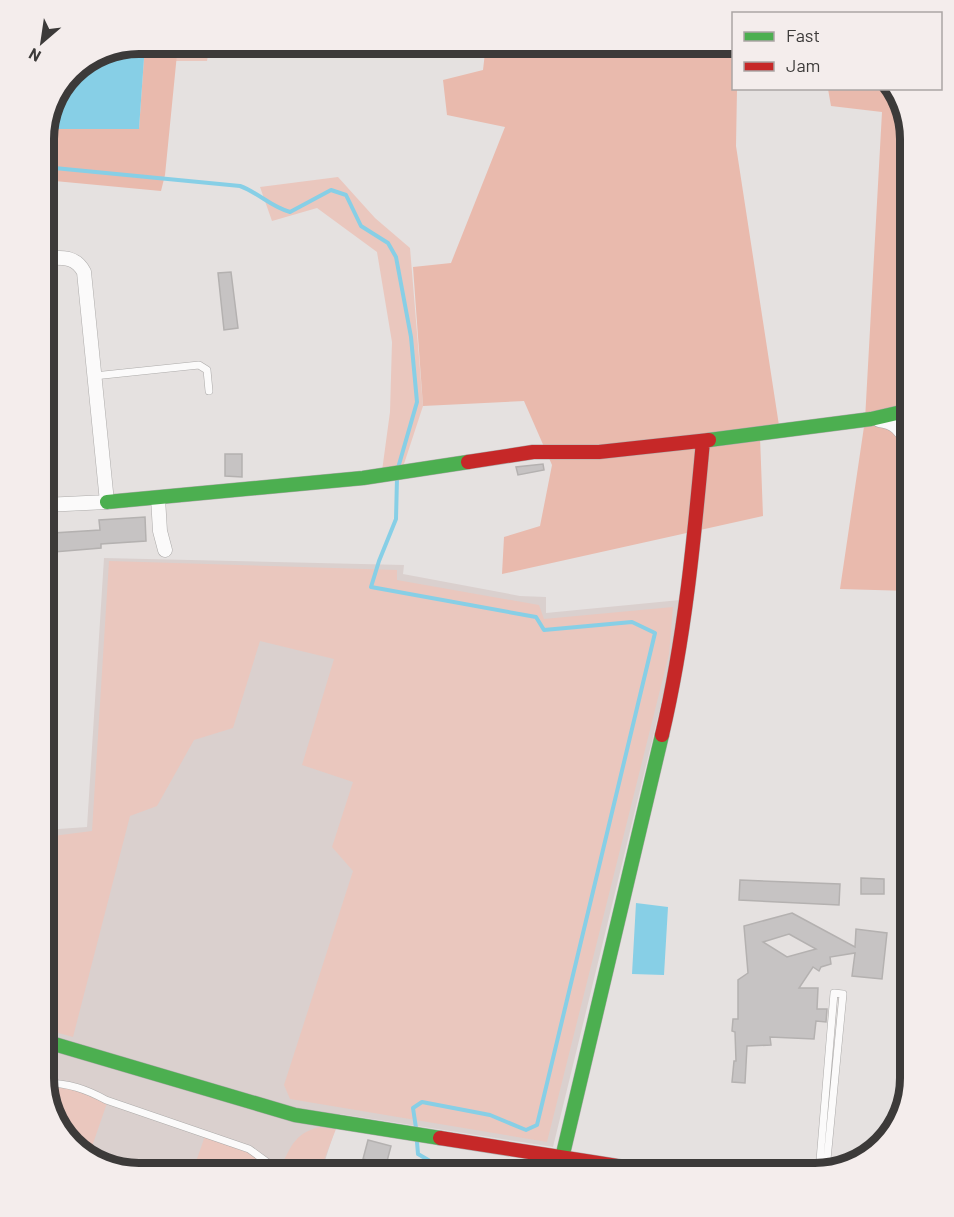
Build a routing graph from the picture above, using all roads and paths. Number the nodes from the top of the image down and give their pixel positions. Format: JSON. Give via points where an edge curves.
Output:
{"nodes":[{"id":1,"x":54,"y":258,"type":"edge"},
{"id":2,"x":94,"y":376,"type":"junction"},
{"id":3,"x":209,"y":391,"type":"dead end"},
{"id":4,"x":900,"y":413,"type":"edge"},
{"id":5,"x":871,"y":420,"type":"junction"},
{"id":6,"x":900,"y":429,"type":"edge"},
{"id":7,"x":703,"y":441,"type":"junction"},
{"id":8,"x":158,"y":498,"type":"junction"},
{"id":9,"x":107,"y":502,"type":"junction"},
{"id":10,"x":54,"y":505,"type":"edge"},
{"id":11,"x":165,"y":550,"type":"dead end"},
{"id":12,"x":54,"y":1044,"type":"edge"},
{"id":13,"x":54,"y":1083,"type":"edge"},
{"id":14,"x":562,"y":1158,"type":"junction"},
{"id":15,"x":827,"y":1162,"type":"edge"},
{"id":16,"x":267,"y":1163,"type":"edge"},
{"id":17,"x":595,"y":1163,"type":"edge"},
{"id":18,"x":820,"y":1163,"type":"edge"}],
"edges":[{"from":1,"to":2,"type":"street","via":[[71,258],[84,272]]},
{"from":2,"to":3,"type":"lane","via":[[199,365],[207,370]]},
{"from":2,"to":9,"type":"street"},
{"from":4,"to":5,"type":"street"},
{"from":5,"to":6,"type":"street","via":[[891,421]]},
{"from":5,"to":7,"type":"street"},
{"from":7,"to":8,"type":"street","via":[[599,452],[533,452],[363,478]]},
{"from":7,"to":14,"type":"street","via":[[692,569],[678,666]]},
{"from":8,"to":9,"type":"street"},
{"from":8,"to":11,"type":"street"},
{"from":9,"to":10,"type":"street"},
{"from":12,"to":14,"type":"street","via":[[295,1115]]},
{"from":13,"to":16,"type":"lane","via":[[85,1089],[106,1100],[249,1149]]},
{"from":14,"to":17,"type":"street"},
{"from":15,"to":18,"type":"lane","via":[[843,994],[834,993]]}]}
